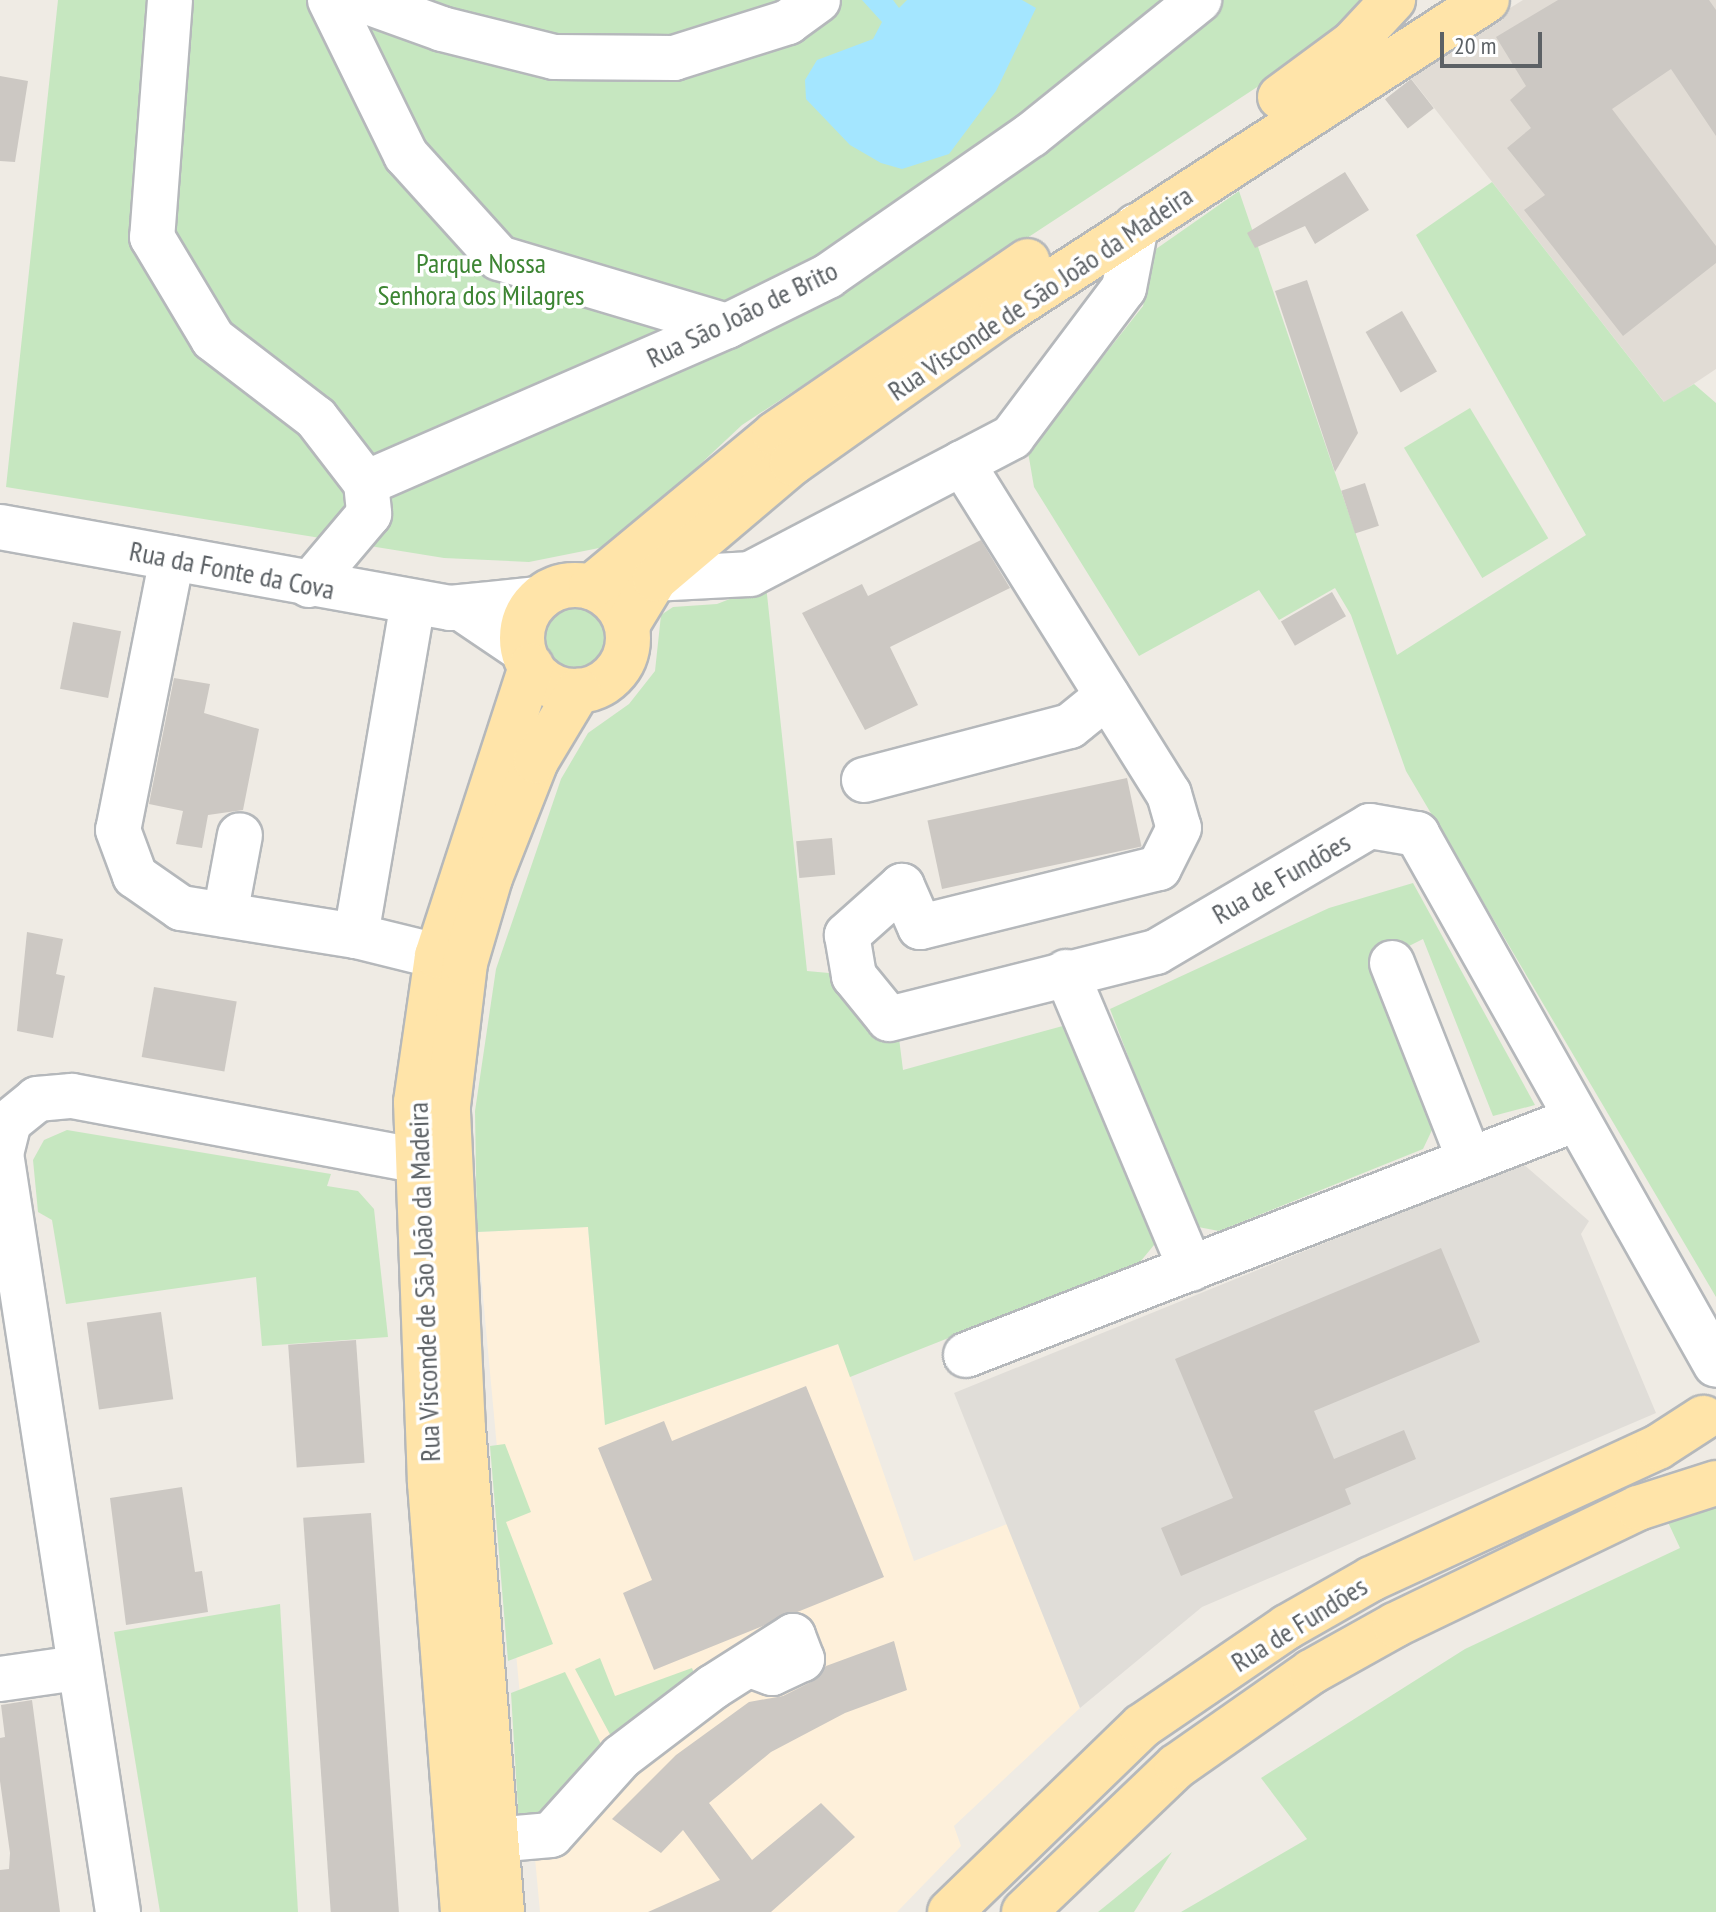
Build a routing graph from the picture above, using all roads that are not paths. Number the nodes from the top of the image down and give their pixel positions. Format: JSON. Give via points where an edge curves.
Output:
{"nodes":[{"id":1,"x":170,"y":0,"type":"edge"},
{"id":2,"x":330,"y":0,"type":"edge"},
{"id":3,"x":362,"y":0,"type":"edge"},
{"id":4,"x":818,"y":0,"type":"edge"},
{"id":5,"x":1199,"y":0,"type":"edge"},
{"id":6,"x":1393,"y":0,"type":"edge"},
{"id":7,"x":1487,"y":0,"type":"edge"},
{"id":8,"x":1136,"y":226,"type":"junction"},
{"id":9,"x":727,"y":326,"type":"junction"},
{"id":10,"x":962,"y":463,"type":"junction"},
{"id":11,"x":366,"y":483,"type":"junction"},
{"id":12,"x":0,"y":527,"type":"edge"},
{"id":13,"x":172,"y":558,"type":"junction"},
{"id":14,"x":655,"y":579,"type":"junction"},
{"id":15,"x":309,"y":585,"type":"junction"},
{"id":16,"x":591,"y":587,"type":"junction"},
{"id":17,"x":539,"y":599,"type":"junction"},
{"id":18,"x":413,"y":602,"type":"junction"},
{"id":19,"x":464,"y":610,"type":"junction"},
{"id":20,"x":627,"y":625,"type":"junction"},
{"id":21,"x":527,"y":658,"type":"junction"},
{"id":22,"x":578,"y":691,"type":"junction"},
{"id":23,"x":1107,"y":696,"type":"junction"},
{"id":24,"x":864,"y":780,"type":"dead end"},
{"id":25,"x":240,"y":835,"type":"dead end"},
{"id":26,"x":225,"y":915,"type":"junction"},
{"id":27,"x":356,"y":936,"type":"junction"},
{"id":28,"x":437,"y":956,"type":"junction"},
{"id":29,"x":1392,"y":963,"type":"dead end"},
{"id":30,"x":1066,"y":972,"type":"junction"},
{"id":31,"x":1576,"y":1119,"type":"junction"},
{"id":32,"x":1469,"y":1158,"type":"junction"},
{"id":33,"x":415,"y":1160,"type":"junction"},
{"id":34,"x":1191,"y":1269,"type":"junction"},
{"id":35,"x":966,"y":1355,"type":"dead end"},
{"id":36,"x":1716,"y":1365,"type":"edge"},
{"id":37,"x":1710,"y":1406,"type":"edge"},
{"id":38,"x":1716,"y":1463,"type":"edge"},
{"id":39,"x":1716,"y":1483,"type":"edge"},
{"id":40,"x":750,"y":1665,"type":"dead end"},
{"id":41,"x":77,"y":1668,"type":"junction"},
{"id":42,"x":0,"y":1679,"type":"edge"},
{"id":43,"x":494,"y":1840,"type":"junction"},
{"id":44,"x":118,"y":1912,"type":"edge"},
{"id":45,"x":463,"y":1912,"type":"edge"},
{"id":46,"x":502,"y":1912,"type":"edge"},
{"id":47,"x":950,"y":1912,"type":"edge"},
{"id":48,"x":1024,"y":1912,"type":"edge"}],
"edges":[{"from":1,"to":11,"type":"street","via":[[152,237],[213,339],[316,418]]},
{"from":2,"to":9,"type":"street","via":[[406,155],[499,258]]},
{"from":3,"to":4,"type":"street","via":[[442,29],[554,57],[674,58],[788,22]]},
{"from":5,"to":9,"type":"street","name":"Rua São João de Brito","via":[[1031,135],[828,276]]},
{"from":6,"to":16,"type":"main road","name":"Rua Visconde de São João da Madeira","via":[[1321,71],[775,434]]},
{"from":7,"to":8,"type":"main road","name":"Rua Visconde de São João da Madeira"},
{"from":8,"to":10,"type":"street","via":[[1124,288],[1012,437]]},
{"from":8,"to":14,"type":"main road","name":"Rua Visconde de São João da Madeira","via":[[792,463]]},
{"from":9,"to":11,"type":"street","name":"Rua São João de Brito"},
{"from":10,"to":14,"type":"street","via":[[750,574]]},
{"from":10,"to":23,"type":"street"},
{"from":11,"to":15,"type":"street","via":[[369,514]]},
{"from":12,"to":13,"type":"street","name":"Rua da Fonte da Cova"},
{"from":13,"to":15,"type":"street","name":"Rua da Fonte da Cova"},
{"from":13,"to":26,"type":"street","via":[[118,830],[135,876],[181,908]]},
{"from":14,"to":20,"type":"main road","name":"Rua Visconde de São João da Madeira"},
{"from":15,"to":18,"type":"street","name":"Rua da Fonte da Cova"},
{"from":16,"to":17,"type":"main road","via":[[554,588]]},
{"from":16,"to":20,"type":"main road","via":[[620,609]]},
{"from":17,"to":19,"type":"street","name":"Rua da Fonte da Cova"},
{"from":17,"to":21,"type":"main road","name":"Rua Visconde de São João da Madeira","via":[[525,622]]},
{"from":18,"to":19,"type":"street","name":"Rua da Fonte da Cova"},
{"from":18,"to":27,"type":"street"},
{"from":19,"to":21,"type":"street","name":"Rua da Fonte da Cova"},
{"from":20,"to":22,"type":"main road","name":"Rua Visconde de São João da Madeira","via":[[623,661],[611,677]]},
{"from":21,"to":22,"type":"main road","via":[[552,684]]},
{"from":21,"to":28,"type":"main road","name":"Rua Visconde de São João da Madeira"},
{"from":22,"to":43,"type":"main road","name":"Rua Visconde de São João da Madeira","via":[[536,761],[490,878],[465,963],[448,1106],[451,1235]]},
{"from":23,"to":24,"type":"street","via":[[1070,726]]},
{"from":23,"to":30,"type":"street","name":"Rua de Fundões","via":[[1169,794],[1179,828],[1159,868],[920,927],[902,886],[847,935],[854,976],[889,1019]]},
{"from":25,"to":26,"type":"street"},
{"from":26,"to":27,"type":"street"},
{"from":27,"to":28,"type":"street"},
{"from":28,"to":33,"type":"main road","name":"Rua Visconde de São João da Madeira","via":[[416,1102]]},
{"from":29,"to":32,"type":"street"},
{"from":30,"to":31,"type":"street","name":"Rua de Fundões","via":[[1156,952],[1370,826],[1417,834]]},
{"from":30,"to":34,"type":"street"},
{"from":31,"to":32,"type":"street"},
{"from":31,"to":36,"type":"street","name":"Rua de Fundões"},
{"from":32,"to":34,"type":"street"},
{"from":33,"to":41,"type":"street","via":[[72,1096],[37,1099],[9,1122],[1,1154]]},
{"from":33,"to":45,"type":"main road","name":"Rua Visconde de São João da Madeira","via":[[430,1483]]},
{"from":34,"to":35,"type":"street"},
{"from":37,"to":38,"type":"main road","name":"Rua de Fundões","via":[[1706,1447]]},
{"from":37,"to":47,"type":"main road","name":"Rua de Fundões","via":[[1658,1447],[1371,1579],[1287,1627],[1142,1726]]},
{"from":39,"to":48,"type":"main road","name":"Rua de Fundões","via":[[1638,1508],[1409,1617],[1311,1672],[1177,1766]]},
{"from":40,"to":43,"type":"street","via":[[621,1757],[551,1835]]},
{"from":41,"to":42,"type":"street"},
{"from":41,"to":44,"type":"street"},
{"from":43,"to":46,"type":"main road","name":"Rua Visconde de São João da Madeira"}]}
